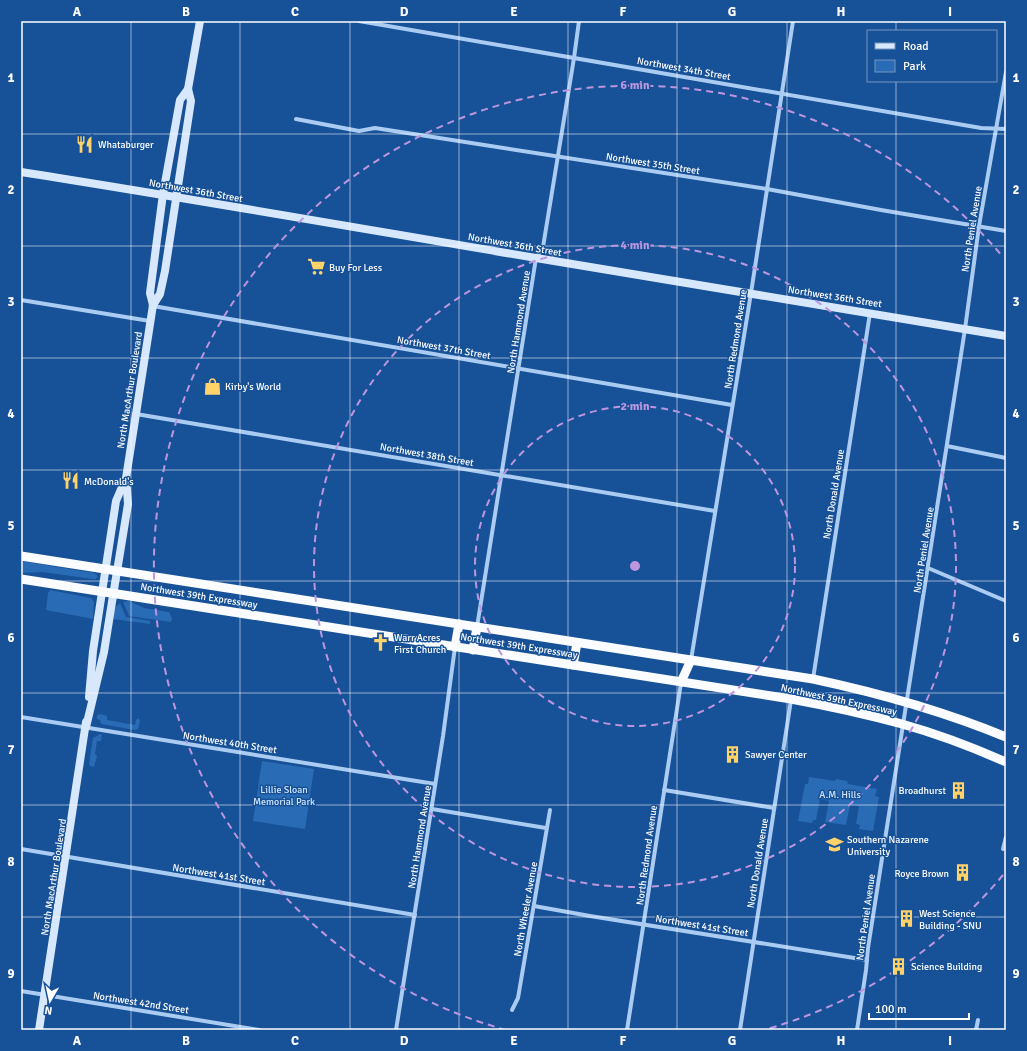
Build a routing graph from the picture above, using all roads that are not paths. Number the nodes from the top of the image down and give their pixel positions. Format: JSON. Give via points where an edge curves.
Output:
{"nodes":[{"id":1,"x":200,"y":21,"type":"edge"},
{"id":2,"x":359,"y":21,"type":"edge"},
{"id":3,"x":579,"y":21,"type":"edge"},
{"id":4,"x":793,"y":21,"type":"edge"},
{"id":5,"x":574,"y":58,"type":"junction"},
{"id":6,"x":1006,"y":72,"type":"edge"},
{"id":7,"x":188,"y":89,"type":"junction"},
{"id":8,"x":781,"y":93,"type":"junction"},
{"id":9,"x":296,"y":119,"type":"dead end"},
{"id":10,"x":996,"y":128,"type":"junction"},
{"id":11,"x":1006,"y":129,"type":"edge"},
{"id":12,"x":557,"y":156,"type":"junction"},
{"id":13,"x":21,"y":172,"type":"edge"},
{"id":14,"x":767,"y":189,"type":"junction"},
{"id":15,"x":163,"y":194,"type":"junction"},
{"id":16,"x":177,"y":197,"type":"junction"},
{"id":17,"x":979,"y":226,"type":"junction"},
{"id":18,"x":1006,"y":231,"type":"edge"},
{"id":19,"x":536,"y":258,"type":"junction"},
{"id":20,"x":751,"y":293,"type":"junction"},
{"id":21,"x":21,"y":300,"type":"edge"},
{"id":22,"x":153,"y":305,"type":"junction"},
{"id":23,"x":870,"y":312,"type":"junction"},
{"id":24,"x":150,"y":320,"type":"junction"},
{"id":25,"x":965,"y":329,"type":"junction"},
{"id":26,"x":1006,"y":336,"type":"edge"},
{"id":27,"x":519,"y":368,"type":"junction"},
{"id":28,"x":732,"y":405,"type":"junction"},
{"id":29,"x":136,"y":414,"type":"junction"},
{"id":30,"x":947,"y":446,"type":"junction"},
{"id":31,"x":1006,"y":458,"type":"edge"},
{"id":32,"x":502,"y":475,"type":"junction"},
{"id":33,"x":126,"y":478,"type":"junction"},
{"id":34,"x":715,"y":511,"type":"junction"},
{"id":35,"x":21,"y":556,"type":"edge"},
{"id":36,"x":928,"y":568,"type":"junction"},
{"id":37,"x":105,"y":569,"type":"junction"},
{"id":38,"x":117,"y":570,"type":"junction"},
{"id":39,"x":21,"y":579,"type":"edge"},
{"id":40,"x":102,"y":591,"type":"junction"},
{"id":41,"x":114,"y":593,"type":"junction"},
{"id":42,"x":1006,"y":601,"type":"edge"},
{"id":43,"x":459,"y":624,"type":"junction"},
{"id":44,"x":477,"y":627,"type":"junction"},
{"id":45,"x":577,"y":643,"type":"junction"},
{"id":46,"x":455,"y":647,"type":"junction"},
{"id":47,"x":473,"y":650,"type":"junction"},
{"id":48,"x":691,"y":660,"type":"junction"},
{"id":49,"x":573,"y":665,"type":"junction"},
{"id":50,"x":813,"y":679,"type":"junction"},
{"id":51,"x":681,"y":682,"type":"junction"},
{"id":52,"x":791,"y":699,"type":"junction"},
{"id":53,"x":907,"y":701,"type":"junction"},
{"id":54,"x":21,"y":717,"type":"edge"},
{"id":55,"x":903,"y":724,"type":"junction"},
{"id":56,"x":86,"y":727,"type":"junction"},
{"id":57,"x":1006,"y":737,"type":"edge"},
{"id":58,"x":1006,"y":762,"type":"edge"},
{"id":59,"x":436,"y":784,"type":"junction"},
{"id":60,"x":664,"y":790,"type":"junction"},
{"id":61,"x":774,"y":808,"type":"junction"},
{"id":62,"x":432,"y":809,"type":"junction"},
{"id":63,"x":550,"y":810,"type":"dead end"},
{"id":64,"x":546,"y":828,"type":"junction"},
{"id":65,"x":1006,"y":837,"type":"edge"},
{"id":66,"x":21,"y":849,"type":"edge"},
{"id":67,"x":1003,"y":849,"type":"dead end"},
{"id":68,"x":66,"y":856,"type":"junction"},
{"id":69,"x":534,"y":906,"type":"junction"},
{"id":70,"x":415,"y":915,"type":"junction"},
{"id":71,"x":644,"y":924,"type":"junction"},
{"id":72,"x":753,"y":942,"type":"junction"},
{"id":73,"x":867,"y":960,"type":"junction"},
{"id":74,"x":21,"y":991,"type":"edge"},
{"id":75,"x":44,"y":995,"type":"junction"},
{"id":76,"x":512,"y":1010,"type":"dead end"},
{"id":77,"x":978,"y":1020,"type":"dead end"},
{"id":78,"x":244,"y":1029,"type":"edge"},
{"id":79,"x":39,"y":1030,"type":"edge"},
{"id":80,"x":259,"y":1030,"type":"edge"},
{"id":81,"x":396,"y":1030,"type":"edge"},
{"id":82,"x":627,"y":1030,"type":"edge"},
{"id":83,"x":740,"y":1030,"type":"edge"},
{"id":84,"x":857,"y":1030,"type":"edge"},
{"id":85,"x":976,"y":1030,"type":"edge"}],
"edges":[{"from":1,"to":7,"type":"main road","name":"North MacArthur Boulevard"},
{"from":2,"to":5,"type":"street","name":"Northwest 34th Street"},
{"from":3,"to":5,"type":"street","name":"North Hammond Avenue"},
{"from":4,"to":8,"type":"street","name":"North Redmond Avenue"},
{"from":5,"to":8,"type":"street","name":"Northwest 34th Street"},
{"from":5,"to":12,"type":"street","name":"North Hammond Avenue"},
{"from":6,"to":10,"type":"street","name":"North Peniel Avenue"},
{"from":7,"to":15,"type":"main road","name":"North MacArthur Boulevard","via":[[180,100]]},
{"from":7,"to":16,"type":"main road","name":"North MacArthur Boulevard","via":[[192,101]]},
{"from":8,"to":10,"type":"street","name":"Northwest 34th Street","via":[[981,128]]},
{"from":8,"to":14,"type":"street","name":"North Redmond Avenue"},
{"from":9,"to":12,"type":"street","name":"Northwest 35th Street","via":[[359,130],[375,128]]},
{"from":10,"to":11,"type":"street","name":"Northwest 34th Street"},
{"from":10,"to":17,"type":"street","name":"North Peniel Avenue"},
{"from":12,"to":14,"type":"street","name":"Northwest 35th Street"},
{"from":12,"to":19,"type":"street","name":"North Hammond Avenue","via":[[542,247]]},
{"from":13,"to":15,"type":"main road","name":"Northwest 36th Street"},
{"from":14,"to":17,"type":"street","name":"Northwest 35th Street"},
{"from":14,"to":20,"type":"street","name":"North Redmond Avenue"},
{"from":15,"to":16,"type":"main road","name":"Northwest 36th Street"},
{"from":15,"to":22,"type":"main road","name":"North MacArthur Boulevard","via":[[150,293]]},
{"from":16,"to":19,"type":"main road","name":"Northwest 36th Street"},
{"from":16,"to":22,"type":"main road","name":"North MacArthur Boulevard","via":[[160,294]]},
{"from":17,"to":18,"type":"street","name":"Northwest 35th Street"},
{"from":17,"to":25,"type":"street","name":"North Peniel Avenue"},
{"from":19,"to":20,"type":"main road","name":"Northwest 36th Street"},
{"from":19,"to":27,"type":"street","name":"North Hammond Avenue"},
{"from":20,"to":23,"type":"main road","name":"Northwest 36th Street"},
{"from":20,"to":28,"type":"street","name":"North Redmond Avenue"},
{"from":21,"to":24,"type":"street"},
{"from":22,"to":24,"type":"main road","name":"North MacArthur Boulevard"},
{"from":22,"to":27,"type":"street","name":"Northwest 37th Street"},
{"from":23,"to":25,"type":"main road","name":"Northwest 36th Street"},
{"from":23,"to":50,"type":"street","name":"North Donald Avenue"},
{"from":24,"to":29,"type":"main road","name":"North MacArthur Boulevard"},
{"from":25,"to":26,"type":"main road","name":"Northwest 36th Street"},
{"from":25,"to":30,"type":"street","name":"North Peniel Avenue"},
{"from":27,"to":28,"type":"street","name":"Northwest 37th Street"},
{"from":27,"to":32,"type":"street","name":"North Hammond Avenue"},
{"from":28,"to":34,"type":"street","name":"North Redmond Avenue"},
{"from":29,"to":32,"type":"street","name":"Northwest 38th Street"},
{"from":29,"to":33,"type":"main road","name":"North MacArthur Boulevard"},
{"from":30,"to":31,"type":"street"},
{"from":30,"to":36,"type":"street","name":"North Peniel Avenue"},
{"from":32,"to":34,"type":"street","name":"Northwest 38th Street"},
{"from":32,"to":44,"type":"street","name":"North Hammond Avenue"},
{"from":33,"to":37,"type":"main road","name":"North MacArthur Boulevard","via":[[116,501]]},
{"from":33,"to":38,"type":"main road","name":"North MacArthur Boulevard","via":[[128,504]]},
{"from":34,"to":48,"type":"street","name":"North Redmond Avenue"},
{"from":35,"to":37,"type":"highway","name":"Northwest 39th Expressway"},
{"from":36,"to":42,"type":"street"},
{"from":36,"to":53,"type":"street","name":"North Peniel Avenue"},
{"from":37,"to":38,"type":"highway","name":"Northwest 39th Expressway"},
{"from":37,"to":40,"type":"main road","name":"North MacArthur Boulevard"},
{"from":38,"to":41,"type":"main road","name":"North MacArthur Boulevard"},
{"from":38,"to":43,"type":"highway","name":"Northwest 39th Expressway"},
{"from":39,"to":40,"type":"highway","name":"Northwest 39th Expressway"},
{"from":40,"to":41,"type":"highway","name":"Northwest 39th Expressway"},
{"from":40,"to":56,"type":"main road","name":"North MacArthur Boulevard"},
{"from":41,"to":46,"type":"highway","name":"Northwest 39th Expressway"},
{"from":41,"to":56,"type":"main road","name":"North MacArthur Boulevard","via":[[104,652]]},
{"from":43,"to":44,"type":"highway","name":"Northwest 39th Expressway"},
{"from":43,"to":46,"type":"highway"},
{"from":44,"to":45,"type":"highway","name":"Northwest 39th Expressway"},
{"from":44,"to":47,"type":"highway"},
{"from":45,"to":48,"type":"highway","name":"Northwest 39th Expressway"},
{"from":45,"to":49,"type":"highway"},
{"from":46,"to":47,"type":"highway","name":"Northwest 39th Expressway"},
{"from":46,"to":59,"type":"street","name":"North Hammond Avenue"},
{"from":47,"to":49,"type":"highway","name":"Northwest 39th Expressway"},
{"from":48,"to":50,"type":"highway","name":"Northwest 39th Expressway"},
{"from":48,"to":51,"type":"highway"},
{"from":49,"to":51,"type":"highway","name":"Northwest 39th Expressway"},
{"from":50,"to":53,"type":"highway","name":"Northwest 39th Expressway"},
{"from":51,"to":52,"type":"highway","name":"Northwest 39th Expressway"},
{"from":51,"to":60,"type":"street","name":"North Redmond Avenue"},
{"from":52,"to":55,"type":"highway","name":"Northwest 39th Expressway"},
{"from":52,"to":61,"type":"street","name":"North Donald Avenue"},
{"from":53,"to":55,"type":"street","name":"North Peniel Avenue"},
{"from":53,"to":57,"type":"highway","name":"Northwest 39th Expressway"},
{"from":54,"to":56,"type":"street","name":"Northwest 40th Street"},
{"from":55,"to":58,"type":"highway","name":"Northwest 39th Expressway","via":[[970,746]]},
{"from":55,"to":73,"type":"street","name":"North Peniel Avenue"},
{"from":56,"to":59,"type":"street","name":"Northwest 40th Street"},
{"from":56,"to":68,"type":"main road","name":"North MacArthur Boulevard"},
{"from":59,"to":62,"type":"street","name":"North Hammond Avenue"},
{"from":60,"to":61,"type":"street"},
{"from":60,"to":71,"type":"street","name":"North Redmond Avenue"},
{"from":61,"to":72,"type":"street","name":"North Donald Avenue"},
{"from":62,"to":64,"type":"street"},
{"from":62,"to":70,"type":"street","name":"North Hammond Avenue"},
{"from":63,"to":64,"type":"street","name":"North Wheeler Avenue"},
{"from":64,"to":69,"type":"street","name":"North Wheeler Avenue"},
{"from":65,"to":67,"type":"street"},
{"from":66,"to":68,"type":"street","name":"Northwest 41st Street"},
{"from":68,"to":70,"type":"street","name":"Northwest 41st Street"},
{"from":68,"to":75,"type":"main road","name":"North MacArthur Boulevard"},
{"from":69,"to":71,"type":"street","name":"Northwest 41st Street"},
{"from":69,"to":76,"type":"street","name":"North Wheeler Avenue","via":[[518,998]]},
{"from":70,"to":81,"type":"street","name":"North Hammond Avenue"},
{"from":71,"to":72,"type":"street","name":"Northwest 41st Street"},
{"from":71,"to":82,"type":"street","name":"North Redmond Avenue"},
{"from":72,"to":73,"type":"street","name":"Northwest 41st Street"},
{"from":72,"to":83,"type":"street","name":"North Donald Avenue"},
{"from":73,"to":84,"type":"street","name":"North Peniel Avenue"},
{"from":74,"to":75,"type":"street","name":"Northwest 42nd Street"},
{"from":75,"to":78,"type":"street","name":"Northwest 42nd Street"},
{"from":75,"to":79,"type":"main road","name":"North MacArthur Boulevard"},
{"from":77,"to":85,"type":"street"},
{"from":78,"to":80,"type":"street","name":"Northwest 42nd Street"}]}
